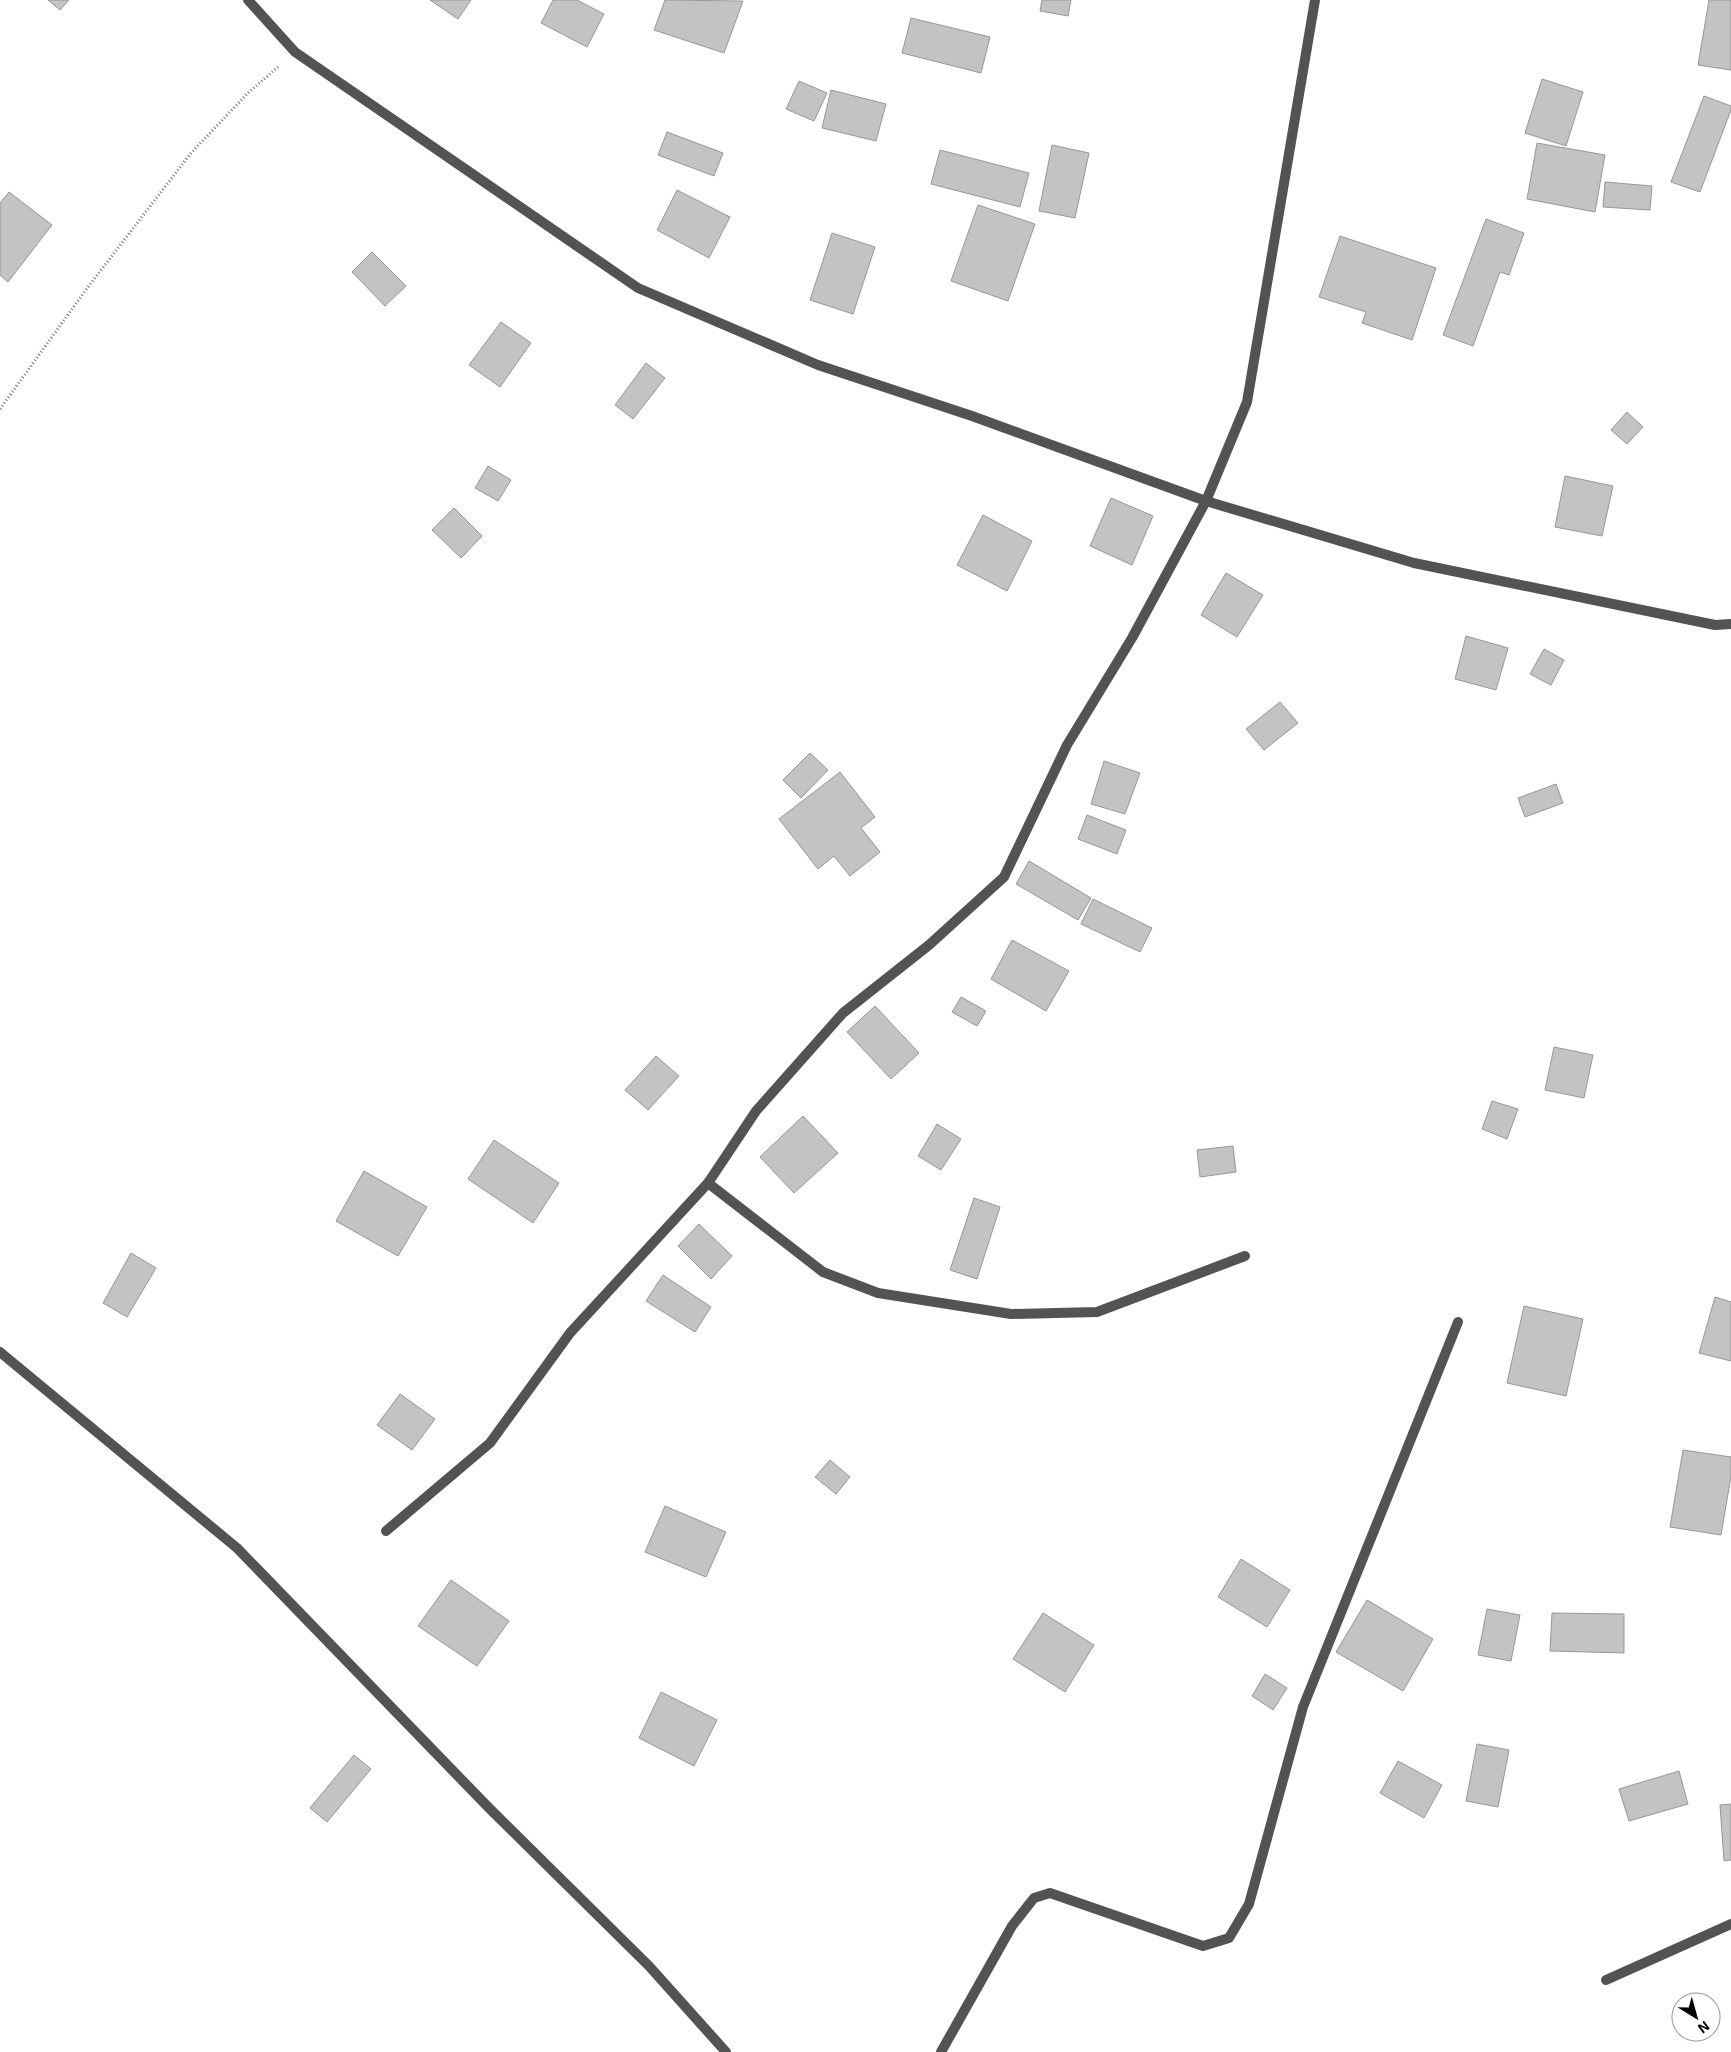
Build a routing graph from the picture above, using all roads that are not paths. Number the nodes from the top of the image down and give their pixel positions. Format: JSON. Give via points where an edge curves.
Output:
{"nodes":[{"id":1,"x":248,"y":0,"type":"edge"},
{"id":2,"x":1314,"y":0,"type":"edge"},
{"id":3,"x":1206,"y":501,"type":"junction"},
{"id":4,"x":1731,"y":624,"type":"edge"},
{"id":5,"x":708,"y":1183,"type":"junction"},
{"id":6,"x":1245,"y":1256,"type":"dead end"},
{"id":7,"x":1458,"y":1322,"type":"dead end"},
{"id":8,"x":0,"y":1352,"type":"edge"},
{"id":9,"x":386,"y":1531,"type":"dead end"},
{"id":10,"x":1731,"y":1924,"type":"edge"},
{"id":11,"x":1606,"y":1980,"type":"dead end"},
{"id":12,"x":726,"y":2052,"type":"edge"},
{"id":13,"x":941,"y":2052,"type":"edge"}],
"edges":[{"from":1,"to":3,"type":"street","via":[[295,52],[638,288],[818,364]]},
{"from":2,"to":3,"type":"street","via":[[1247,402]]},
{"from":3,"to":4,"type":"street","via":[[1414,562],[1715,624]]},
{"from":3,"to":5,"type":"street","via":[[1132,638],[1067,745],[1004,877],[928,945],[843,1014],[756,1111]]},
{"from":5,"to":6,"type":"street","via":[[823,1272],[878,1293],[1011,1314],[1097,1312]]},
{"from":5,"to":9,"type":"street","via":[[570,1333],[490,1443]]},
{"from":7,"to":13,"type":"street","via":[[1303,1707],[1249,1904],[1229,1938],[1203,1946],[1050,1893],[1034,1898],[1012,1926]]},
{"from":8,"to":12,"type":"street","via":[[237,1548],[490,1809],[649,1966]]},
{"from":10,"to":11,"type":"street"}]}
